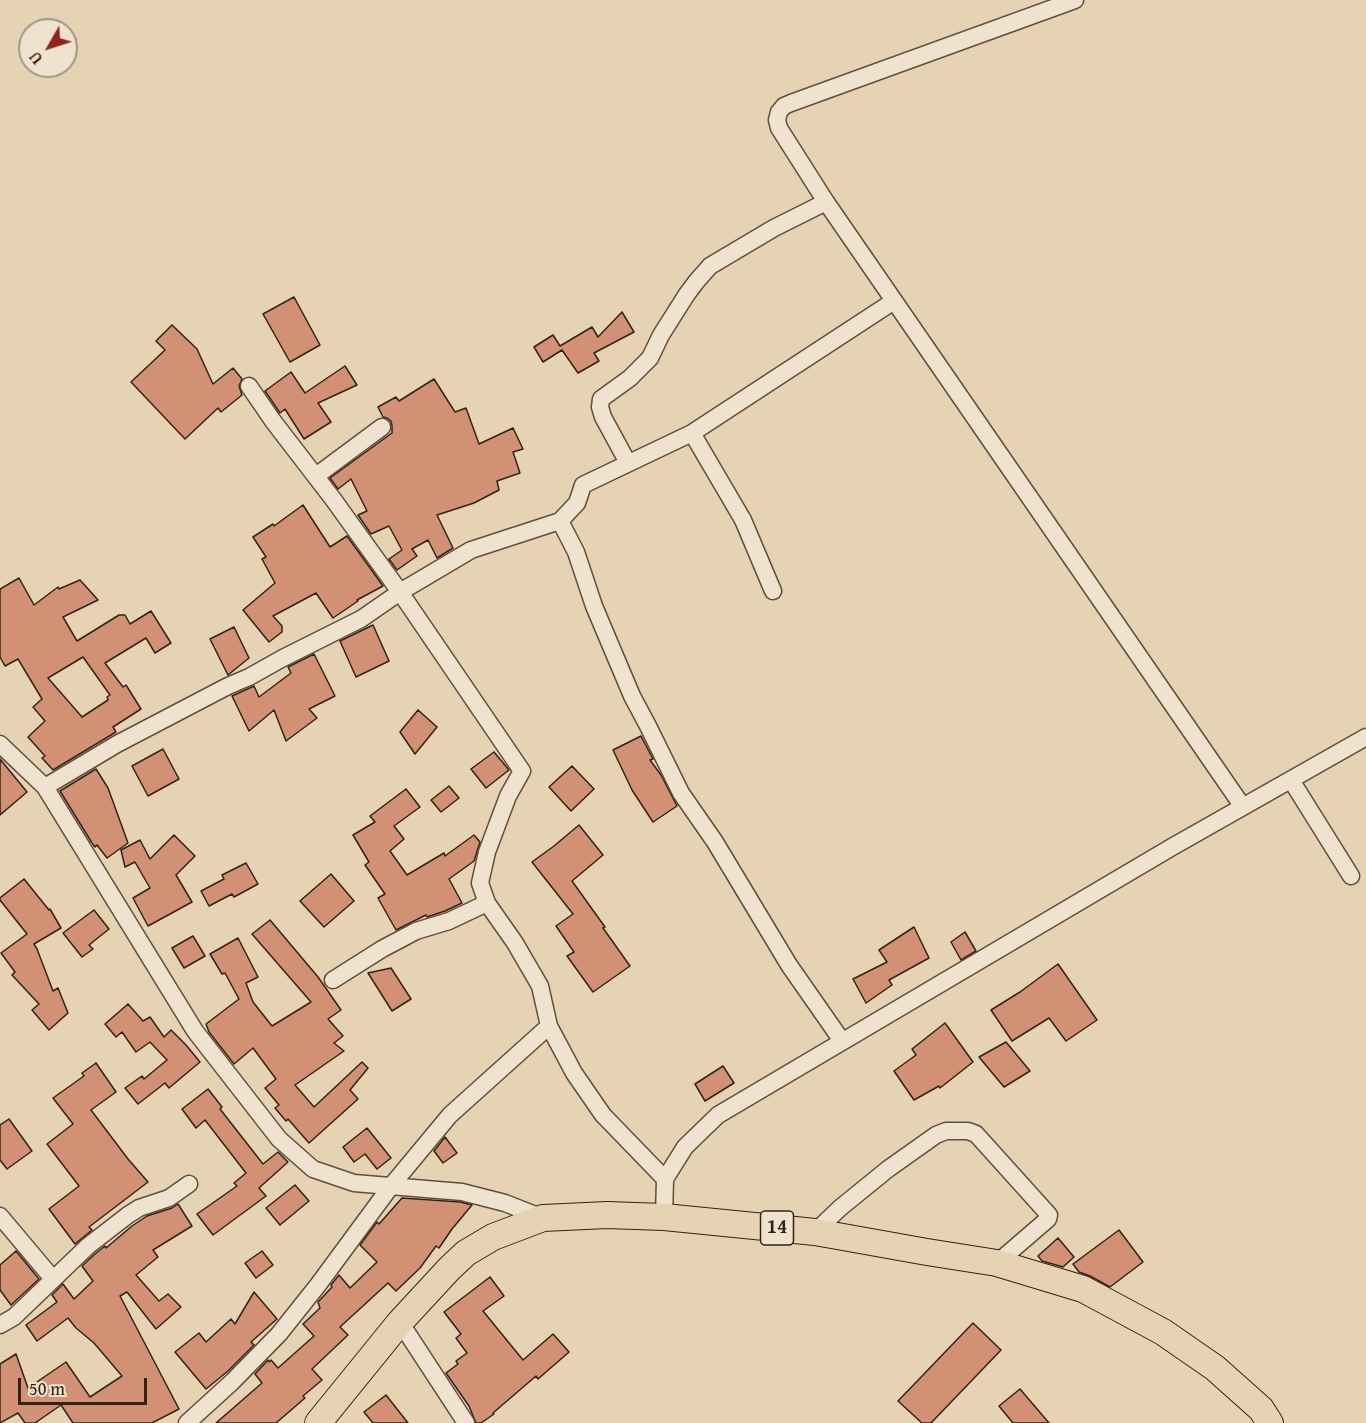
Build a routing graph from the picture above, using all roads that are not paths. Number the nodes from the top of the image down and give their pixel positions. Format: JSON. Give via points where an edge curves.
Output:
{"nodes":[{"id":1,"x":1076,"y":0,"type":"edge"},
{"id":2,"x":826,"y":202,"type":"junction"},
{"id":3,"x":894,"y":301,"type":"junction"},
{"id":4,"x":249,"y":386,"type":"dead end"},
{"id":5,"x":382,"y":427,"type":"dead end"},
{"id":6,"x":692,"y":433,"type":"junction"},
{"id":7,"x":628,"y":463,"type":"junction"},
{"id":8,"x":316,"y":476,"type":"junction"},
{"id":9,"x":560,"y":521,"type":"junction"},
{"id":10,"x":773,"y":591,"type":"dead end"},
{"id":11,"x":400,"y":592,"type":"junction"},
{"id":12,"x":1366,"y":737,"type":"edge"},
{"id":13,"x":0,"y":744,"type":"edge"},
{"id":14,"x":1291,"y":780,"type":"junction"},
{"id":15,"x":45,"y":787,"type":"junction"},
{"id":16,"x":1243,"y":807,"type":"junction"},
{"id":17,"x":1352,"y":876,"type":"dead end"},
{"id":18,"x":487,"y":903,"type":"junction"},
{"id":19,"x":333,"y":980,"type":"dead end"},
{"id":20,"x":549,"y":1026,"type":"junction"},
{"id":21,"x":842,"y":1041,"type":"junction"},
{"id":22,"x":665,"y":1179,"type":"junction"},
{"id":23,"x":189,"y":1184,"type":"dead end"},
{"id":24,"x":390,"y":1186,"type":"junction"},
{"id":25,"x":0,"y":1216,"type":"edge"},
{"id":26,"x":664,"y":1217,"type":"junction"},
{"id":27,"x":543,"y":1218,"type":"junction"},
{"id":28,"x":815,"y":1232,"type":"junction"},
{"id":29,"x":997,"y":1263,"type":"junction"},
{"id":30,"x":53,"y":1279,"type":"junction"},
{"id":31,"x":400,"y":1323,"type":"junction"},
{"id":32,"x":0,"y":1325,"type":"edge"},
{"id":33,"x":187,"y":1423,"type":"edge"},
{"id":34,"x":318,"y":1423,"type":"edge"},
{"id":35,"x":466,"y":1423,"type":"edge"},
{"id":36,"x":1270,"y":1423,"type":"edge"}],
"edges":[{"from":1,"to":2,"type":"street","via":[[784,106],[777,120],[779,128]]},
{"from":2,"to":3,"type":"street"},
{"from":2,"to":7,"type":"street","via":[[710,266],[687,294],[650,358],[601,399],[603,417]]},
{"from":3,"to":6,"type":"street"},
{"from":3,"to":16,"type":"street"},
{"from":4,"to":8,"type":"street"},
{"from":5,"to":8,"type":"street"},
{"from":6,"to":7,"type":"street"},
{"from":6,"to":10,"type":"street","via":[[743,520]]},
{"from":7,"to":9,"type":"street","via":[[583,485],[577,503]]},
{"from":8,"to":11,"type":"street"},
{"from":9,"to":11,"type":"street","via":[[471,550]]},
{"from":9,"to":21,"type":"street","via":[[576,552],[632,696],[681,793],[789,965]]},
{"from":11,"to":15,"type":"street","via":[[361,619],[117,744]]},
{"from":11,"to":18,"type":"street","via":[[522,771],[487,852],[480,883]]},
{"from":12,"to":14,"type":"street"},
{"from":13,"to":15,"type":"street"},
{"from":14,"to":16,"type":"street"},
{"from":14,"to":17,"type":"street"},
{"from":15,"to":24,"type":"street","via":[[195,1031],[279,1140],[313,1169],[354,1183]]},
{"from":16,"to":21,"type":"street"},
{"from":18,"to":19,"type":"street","via":[[416,931]]},
{"from":18,"to":20,"type":"street","via":[[540,986]]},
{"from":20,"to":22,"type":"street","via":[[574,1073],[603,1115]]},
{"from":20,"to":24,"type":"street","via":[[450,1115]]},
{"from":21,"to":22,"type":"street","via":[[717,1114],[685,1147]]},
{"from":22,"to":26,"type":"street"},
{"from":23,"to":30,"type":"street","via":[[169,1198],[139,1208],[88,1246]]},
{"from":24,"to":27,"type":"street","via":[[462,1192]]},
{"from":24,"to":33,"type":"street","via":[[279,1334]]},
{"from":25,"to":30,"type":"street"},
{"from":26,"to":27,"type":"highway","number":"14"},
{"from":26,"to":28,"type":"highway","number":"14"},
{"from":27,"to":31,"type":"highway","number":"14","via":[[493,1237],[466,1253]]},
{"from":28,"to":29,"type":"highway","number":"14"},
{"from":28,"to":29,"type":"street","via":[[888,1169],[936,1135],[968,1131],[976,1134],[1049,1215]]},
{"from":29,"to":36,"type":"highway","number":"14","via":[[1083,1289],[1163,1332],[1215,1368],[1261,1409]]},
{"from":30,"to":32,"type":"street","via":[[14,1317]]},
{"from":31,"to":34,"type":"highway","number":"14"},
{"from":31,"to":35,"type":"street"}]}
